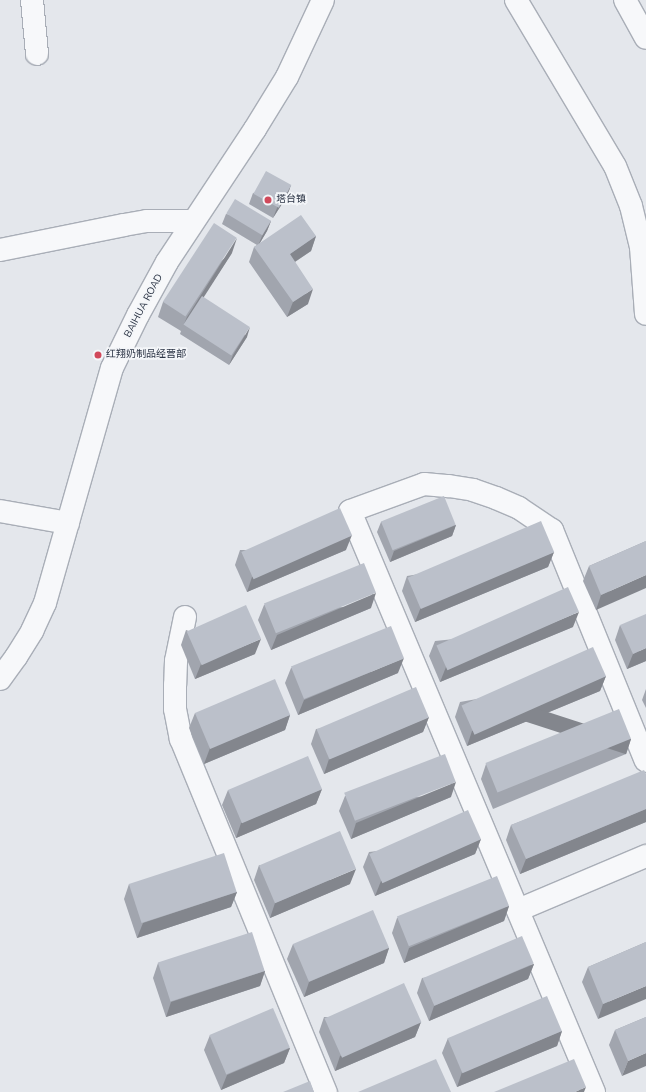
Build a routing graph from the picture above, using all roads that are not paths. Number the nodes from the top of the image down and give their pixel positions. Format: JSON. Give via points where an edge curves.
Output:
{"nodes":[{"id":1,"x":32,"y":0,"type":"edge"},
{"id":2,"x":323,"y":0,"type":"edge"},
{"id":3,"x":516,"y":0,"type":"edge"},
{"id":4,"x":625,"y":0,"type":"edge"},
{"id":5,"x":646,"y":38,"type":"edge"},
{"id":6,"x":37,"y":54,"type":"dead end"},
{"id":7,"x":193,"y":221,"type":"junction"},
{"id":8,"x":0,"y":250,"type":"edge"},
{"id":9,"x":646,"y":314,"type":"edge"},
{"id":10,"x":0,"y":511,"type":"edge"},
{"id":11,"x":68,"y":523,"type":"junction"},
{"id":12,"x":185,"y":617,"type":"dead end"},
{"id":13,"x":0,"y":679,"type":"edge"},
{"id":14,"x":646,"y":761,"type":"edge"},
{"id":15,"x":646,"y":856,"type":"edge"},
{"id":16,"x":518,"y":910,"type":"junction"},
{"id":17,"x":326,"y":1092,"type":"edge"},
{"id":18,"x":594,"y":1092,"type":"edge"}],
"edges":[{"from":1,"to":6,"type":"street"},
{"from":2,"to":7,"type":"street","name":"BAIHUA ROAD","via":[[287,77]]},
{"from":3,"to":9,"type":"street","via":[[615,166],[632,206],[641,248]]},
{"from":4,"to":5,"type":"street"},
{"from":7,"to":8,"type":"street","via":[[147,221]]},
{"from":7,"to":11,"type":"street","name":"BAIHUA ROAD","via":[[167,262],[112,368]]},
{"from":10,"to":11,"type":"street"},
{"from":11,"to":13,"type":"street","name":"BAIHUA ROAD","via":[[45,603],[32,631]]},
{"from":12,"to":17,"type":"street","via":[[176,661],[175,685],[175,709],[181,739]]},
{"from":14,"to":16,"type":"street","via":[[552,530],[519,508],[496,498],[449,486],[424,484],[350,511]]},
{"from":15,"to":16,"type":"street"},
{"from":16,"to":18,"type":"street"}]}
